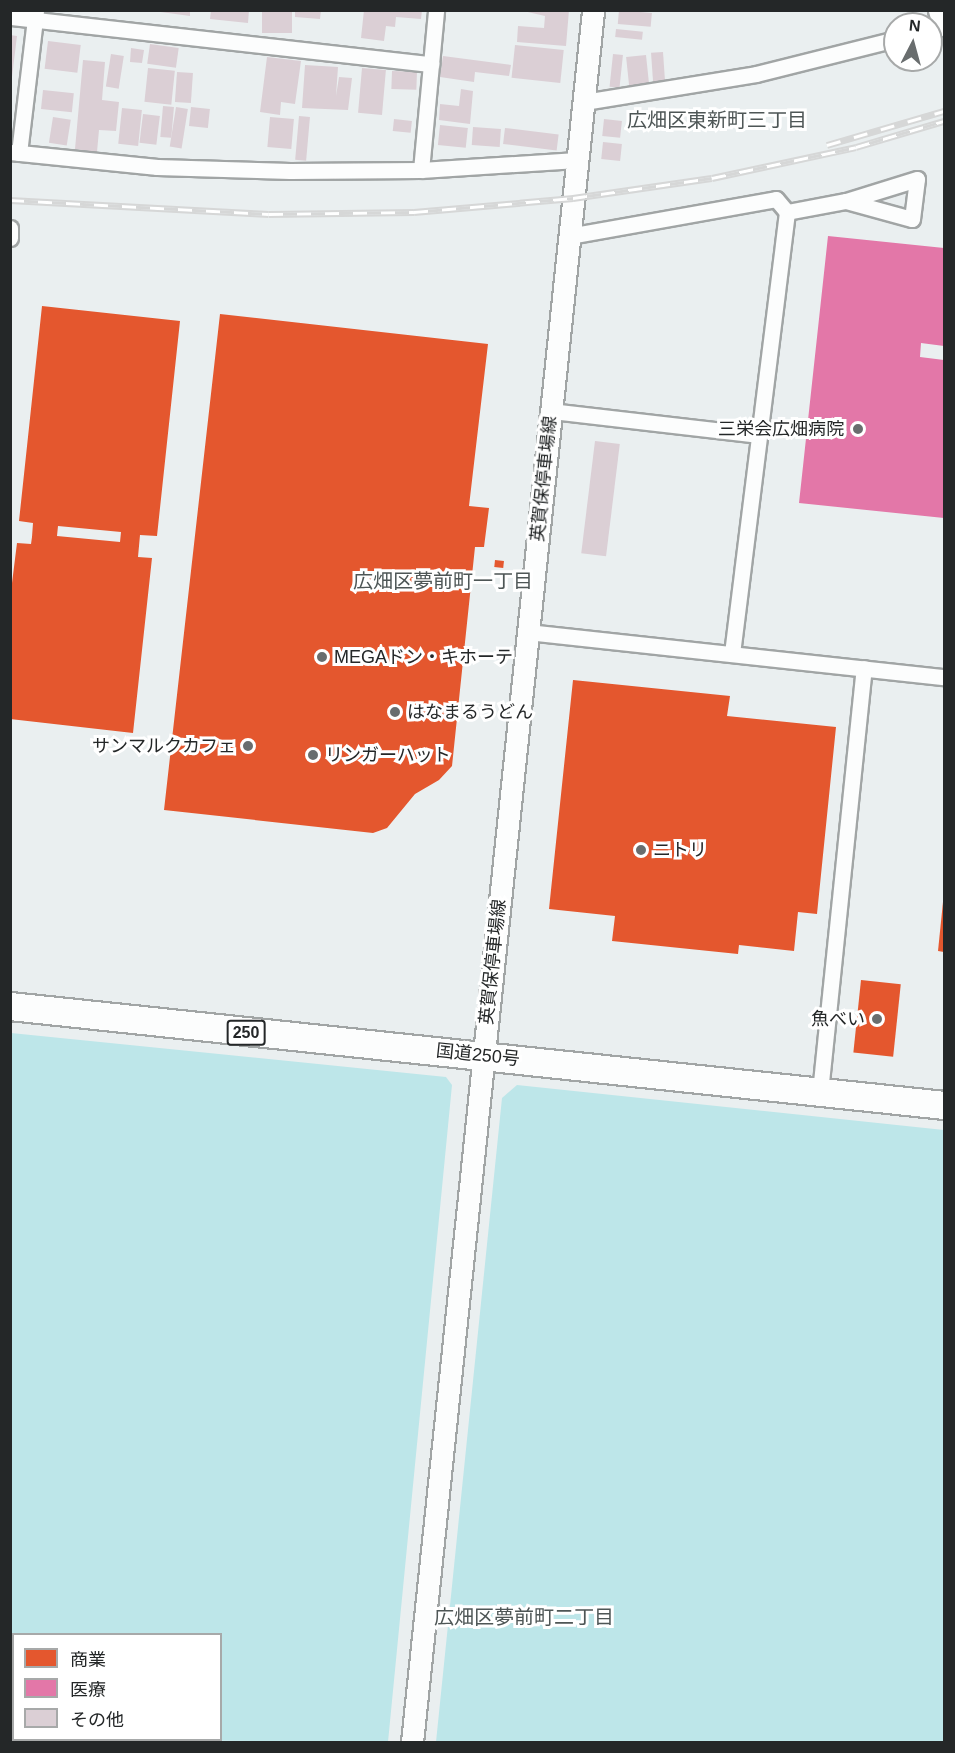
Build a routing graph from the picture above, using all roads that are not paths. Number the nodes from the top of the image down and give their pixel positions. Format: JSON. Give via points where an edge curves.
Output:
{"nodes":[{"id":1,"x":436,"y":10,"type":"edge"},
{"id":2,"x":593,"y":10,"type":"edge"},
{"id":3,"x":36,"y":15,"type":"edge"},
{"id":4,"x":10,"y":17,"type":"edge"},
{"id":5,"x":883,"y":42,"type":"edge"},
{"id":6,"x":431,"y":64,"type":"junction"},
{"id":7,"x":584,"y":102,"type":"junction"},
{"id":8,"x":15,"y":152,"type":"edge"},
{"id":9,"x":577,"y":160,"type":"junction"},
{"id":10,"x":421,"y":170,"type":"junction"},
{"id":11,"x":846,"y":201,"type":"dead end"},
{"id":12,"x":787,"y":212,"type":"junction"},
{"id":13,"x":10,"y":228,"type":"edge"},
{"id":14,"x":569,"y":236,"type":"junction"},
{"id":15,"x":10,"y":238,"type":"edge"},
{"id":16,"x":551,"y":411,"type":"junction"},
{"id":17,"x":759,"y":435,"type":"junction"},
{"id":18,"x":528,"y":632,"type":"junction"},
{"id":19,"x":732,"y":654,"type":"junction"},
{"id":20,"x":864,"y":668,"type":"junction"},
{"id":21,"x":945,"y":677,"type":"edge"},
{"id":22,"x":10,"y":1006,"type":"edge"},
{"id":23,"x":483,"y":1055,"type":"junction"},
{"id":24,"x":820,"y":1092,"type":"junction"},
{"id":25,"x":945,"y":1105,"type":"edge"},
{"id":26,"x":412,"y":1743,"type":"edge"}],
"edges":[{"from":1,"to":6,"type":"street"},
{"from":2,"to":7,"type":"main road","name":"英賀保停車場線"},
{"from":3,"to":4,"type":"street"},
{"from":3,"to":6,"type":"street"},
{"from":3,"to":8,"type":"street"},
{"from":5,"to":7,"type":"street","via":[[756,74]]},
{"from":6,"to":10,"type":"street"},
{"from":7,"to":9,"type":"main road","name":"英賀保停車場線"},
{"from":8,"to":10,"type":"street","via":[[157,167]]},
{"from":9,"to":10,"type":"street"},
{"from":9,"to":14,"type":"main road","name":"英賀保停車場線"},
{"from":11,"to":12,"type":"street"},
{"from":12,"to":14,"type":"street","via":[[776,199]]},
{"from":12,"to":17,"type":"street"},
{"from":13,"to":15,"type":"street"},
{"from":14,"to":16,"type":"main road","name":"英賀保停車場線"},
{"from":16,"to":17,"type":"street"},
{"from":16,"to":18,"type":"main road","name":"英賀保停車場線"},
{"from":17,"to":19,"type":"street"},
{"from":18,"to":19,"type":"street"},
{"from":18,"to":23,"type":"main road","name":"英賀保停車場線"},
{"from":19,"to":20,"type":"street"},
{"from":20,"to":21,"type":"street"},
{"from":20,"to":24,"type":"street"},
{"from":22,"to":23,"type":"highway","name":"国道250号","number":"250"},
{"from":23,"to":24,"type":"highway","name":"国道250号","number":"250"},
{"from":23,"to":26,"type":"main road","name":"英賀保停車場線"},
{"from":24,"to":25,"type":"highway","name":"国道250号","number":"250"}]}
